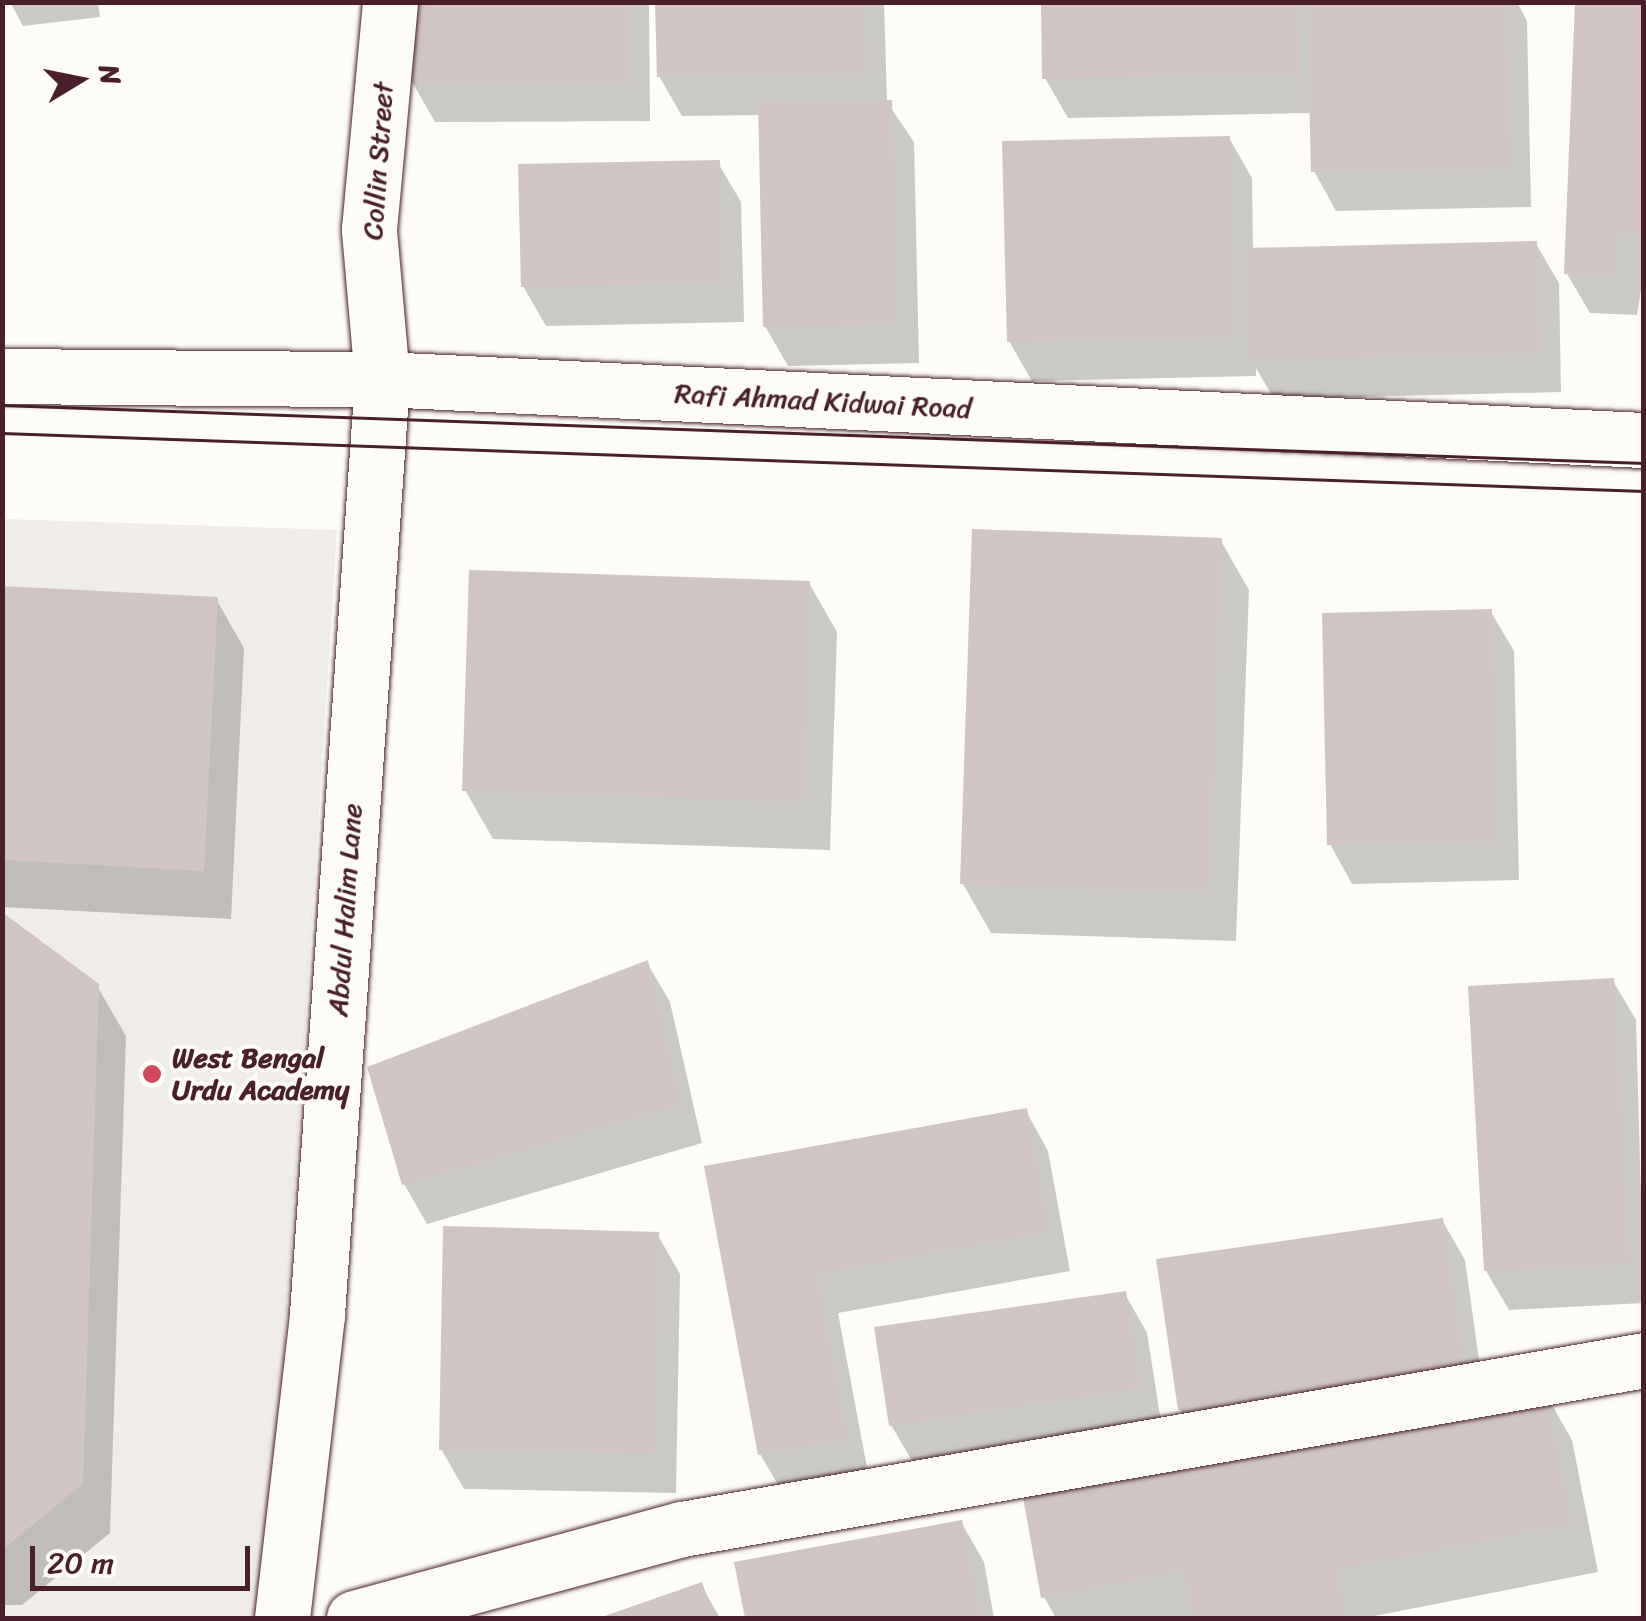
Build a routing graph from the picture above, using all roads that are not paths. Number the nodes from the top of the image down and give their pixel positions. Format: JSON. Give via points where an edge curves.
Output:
{"nodes":[{"id":1,"x":390,"y":2,"type":"edge"},
{"id":2,"x":2,"y":376,"type":"edge"},
{"id":3,"x":382,"y":379,"type":"junction"},
{"id":4,"x":1644,"y":440,"type":"edge"},
{"id":5,"x":1644,"y":1360,"type":"edge"},
{"id":6,"x":282,"y":1618,"type":"edge"},
{"id":7,"x":354,"y":1618,"type":"edge"}],
"edges":[{"from":1,"to":3,"type":"street","name":"Collin Street","via":[[370,229]]},
{"from":2,"to":3,"type":"street","name":"Rafi Ahmad Kidwai Road"},
{"from":3,"to":4,"type":"street","name":"Rafi Ahmad Kidwai Road"},
{"from":3,"to":6,"type":"street","name":"Abdul Halim Lane","via":[[317,1314]]},
{"from":5,"to":7,"type":"street","via":[[682,1529]]}]}
